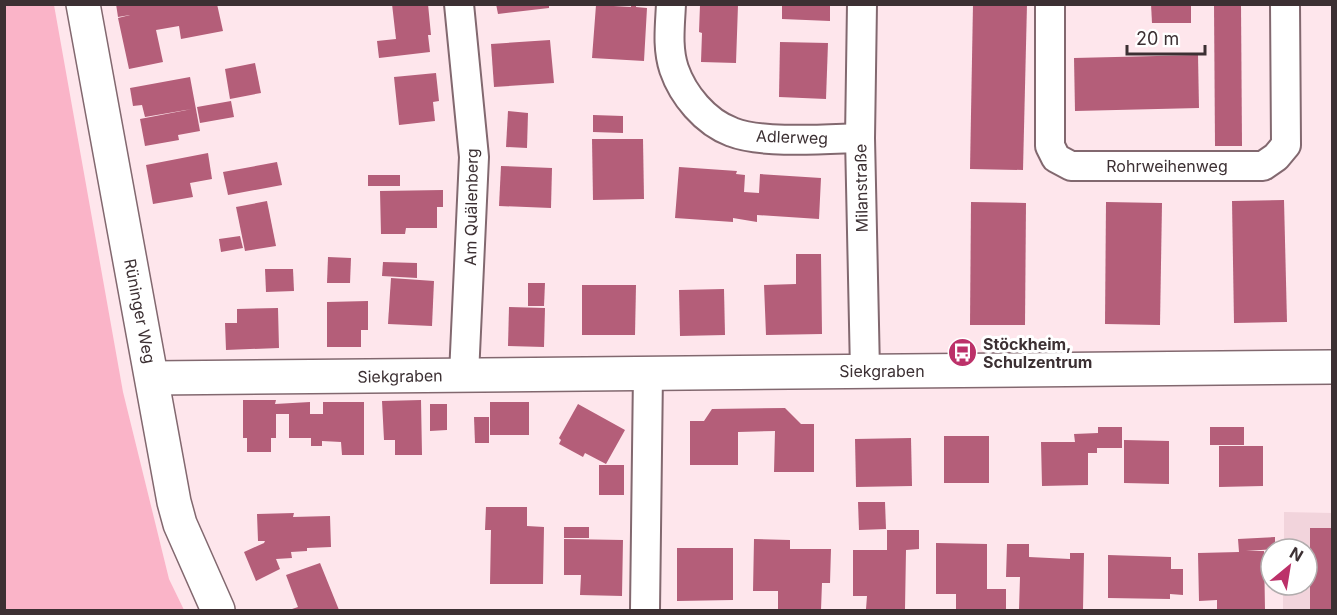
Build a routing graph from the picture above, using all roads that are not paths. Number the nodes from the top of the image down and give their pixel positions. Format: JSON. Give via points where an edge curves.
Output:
{"nodes":[{"id":1,"x":83,"y":4,"type":"edge"},
{"id":2,"x":459,"y":4,"type":"edge"},
{"id":3,"x":671,"y":4,"type":"edge"},
{"id":4,"x":862,"y":4,"type":"edge"},
{"id":5,"x":1050,"y":4,"type":"edge"},
{"id":6,"x":1285,"y":4,"type":"edge"},
{"id":7,"x":861,"y":138,"type":"junction"},
{"id":8,"x":1332,"y":367,"type":"edge"},
{"id":9,"x":865,"y":371,"type":"junction"},
{"id":10,"x":648,"y":373,"type":"junction"},
{"id":11,"x":464,"y":375,"type":"junction"},
{"id":12,"x":153,"y":378,"type":"junction"},
{"id":13,"x":218,"y":610,"type":"edge"},
{"id":14,"x":645,"y":610,"type":"edge"}],
"edges":[{"from":1,"to":12,"type":"street","name":"Rüninger Weg"},
{"from":2,"to":11,"type":"street","name":"Am Quälenberg","via":[[474,157]]},
{"from":3,"to":7,"type":"street","name":"Adlerweg","via":[[674,68],[684,90],[714,121],[732,132],[756,137]]},
{"from":4,"to":7,"type":"street","name":"Milanstraße"},
{"from":5,"to":6,"type":"street","name":"Rohrweihenweg","via":[[1050,146],[1056,158],[1071,166],[1263,166],[1286,145]]},
{"from":7,"to":9,"type":"street","name":"Milanstraße"},
{"from":8,"to":9,"type":"street","name":"Siekgraben"},
{"from":9,"to":10,"type":"street","name":"Siekgraben"},
{"from":10,"to":11,"type":"street","name":"Siekgraben"},
{"from":10,"to":14,"type":"street"},
{"from":11,"to":12,"type":"street","name":"Siekgraben"},
{"from":12,"to":13,"type":"street","name":"Rüninger Weg","via":[[180,524]]}]}
